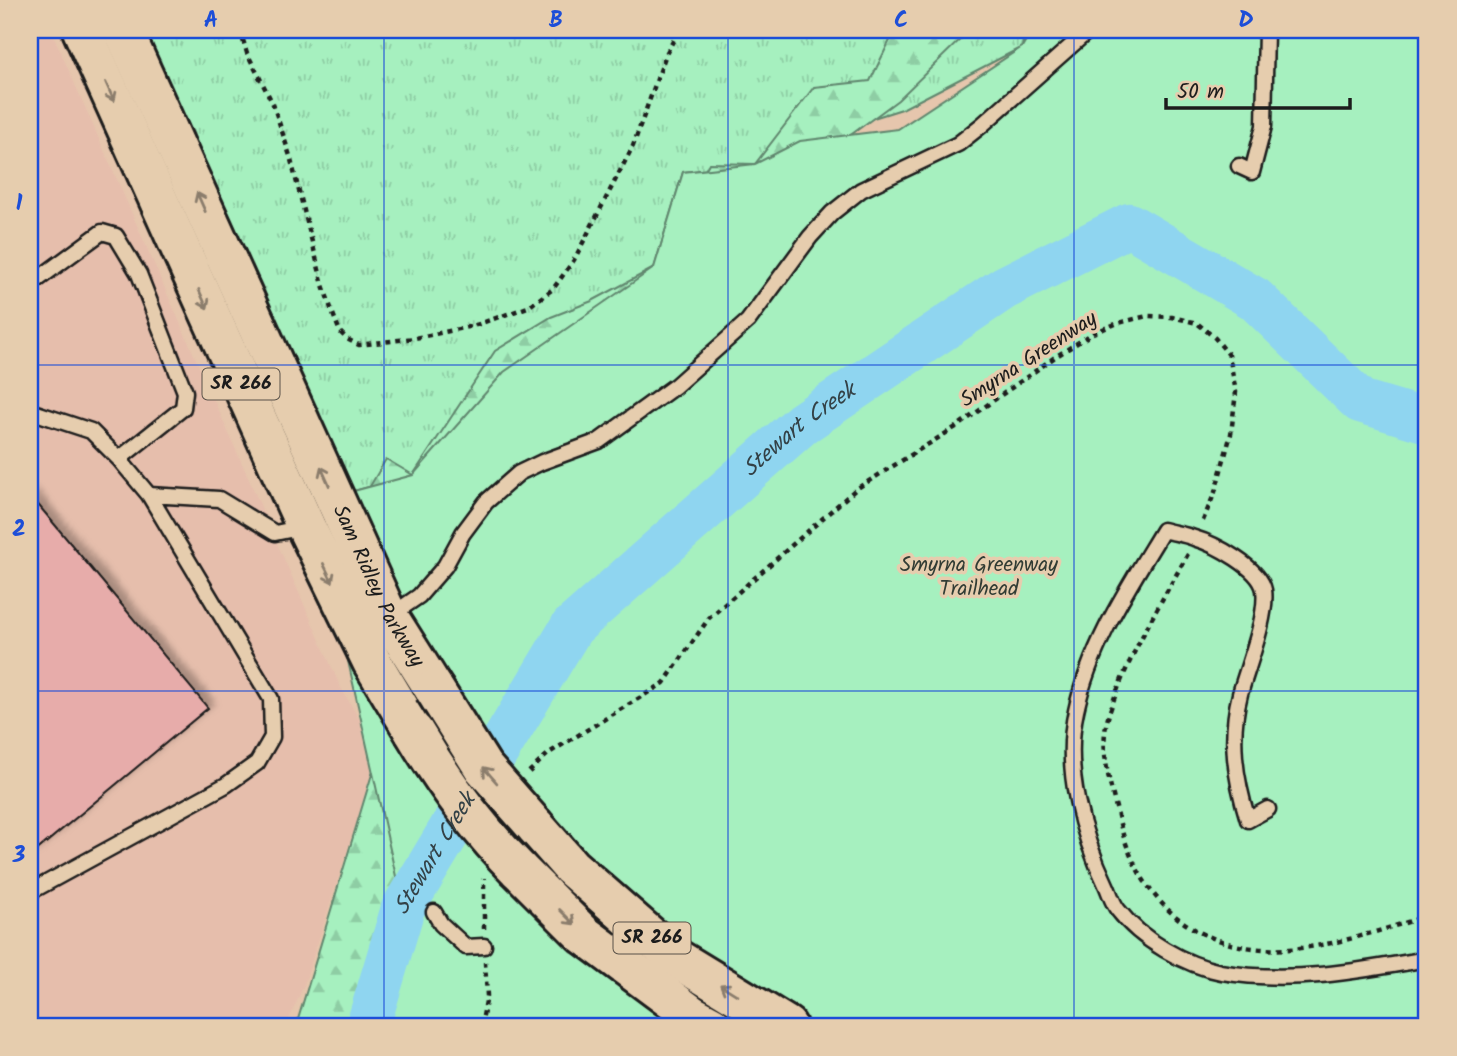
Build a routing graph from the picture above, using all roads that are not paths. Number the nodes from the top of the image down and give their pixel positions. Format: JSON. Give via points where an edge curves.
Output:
{"nodes":[{"id":1,"x":82,"y":30,"type":"edge"},
{"id":2,"x":124,"y":30,"type":"edge"},
{"id":3,"x":1088,"y":30,"type":"edge"},
{"id":4,"x":1266,"y":30,"type":"edge"},
{"id":5,"x":1239,"y":166,"type":"dead end"},
{"id":6,"x":30,"y":285,"type":"edge"},
{"id":7,"x":30,"y":411,"type":"edge"},
{"id":8,"x":119,"y":459,"type":"junction"},
{"id":9,"x":149,"y":495,"type":"junction"},
{"id":10,"x":323,"y":519,"type":"junction"},
{"id":11,"x":389,"y":617,"type":"junction"},
{"id":12,"x":1268,"y":809,"type":"dead end"},
{"id":13,"x":30,"y":892,"type":"edge"},
{"id":14,"x":434,"y":912,"type":"dead end"},
{"id":15,"x":484,"y":946,"type":"dead end"},
{"id":16,"x":1427,"y":958,"type":"edge"},
{"id":17,"x":712,"y":1026,"type":"edge"},
{"id":18,"x":787,"y":1026,"type":"edge"}],
"edges":[{"from":1,"to":10,"type":"main road","name":"Sam Ridley Parkway","number":"SR 266","one_way":true},
{"from":10,"to":2,"type":"main road","name":"Sam Ridley Parkway","number":"SR 266","one_way":true},
{"from":3,"to":11,"type":"lane","via":[[958,144],[861,190],[832,213],[748,321],[675,386],[599,442],[519,473],[486,502],[419,596]]},
{"from":4,"to":5,"type":"lane","via":[[1264,127],[1252,172]]},
{"from":6,"to":8,"type":"lane","via":[[102,232],[116,236],[139,274],[185,392],[183,408]]},
{"from":7,"to":8,"type":"lane","via":[[91,431]]},
{"from":8,"to":9,"type":"lane"},
{"from":9,"to":10,"type":"lane","via":[[219,499],[275,533]]},
{"from":9,"to":13,"type":"lane","via":[[271,699],[272,737],[257,763],[226,785]]},
{"from":10,"to":11,"type":"main road","name":"Sam Ridley Parkway","number":"SR 266"},
{"from":10,"to":17,"type":"main road","name":"Sam Ridley Parkway","number":"SR 266","one_way":true,"bridge":true,"via":[[372,662],[432,762],[497,848],[583,934]]},
{"from":18,"to":11,"type":"main road","name":"Sam Ridley Parkway","number":"SR 266","one_way":true,"bridge":true,"via":[[674,957],[571,867],[483,767]]},
{"from":12,"to":16,"type":"lane","via":[[1248,820],[1234,758],[1239,696],[1262,614],[1264,589],[1248,565],[1195,538],[1163,530],[1115,610],[1075,713],[1075,785],[1086,833],[1117,909],[1156,946],[1219,971],[1278,977],[1362,971]]},
{"from":14,"to":15,"type":"lane","via":[[466,947]]}]}
